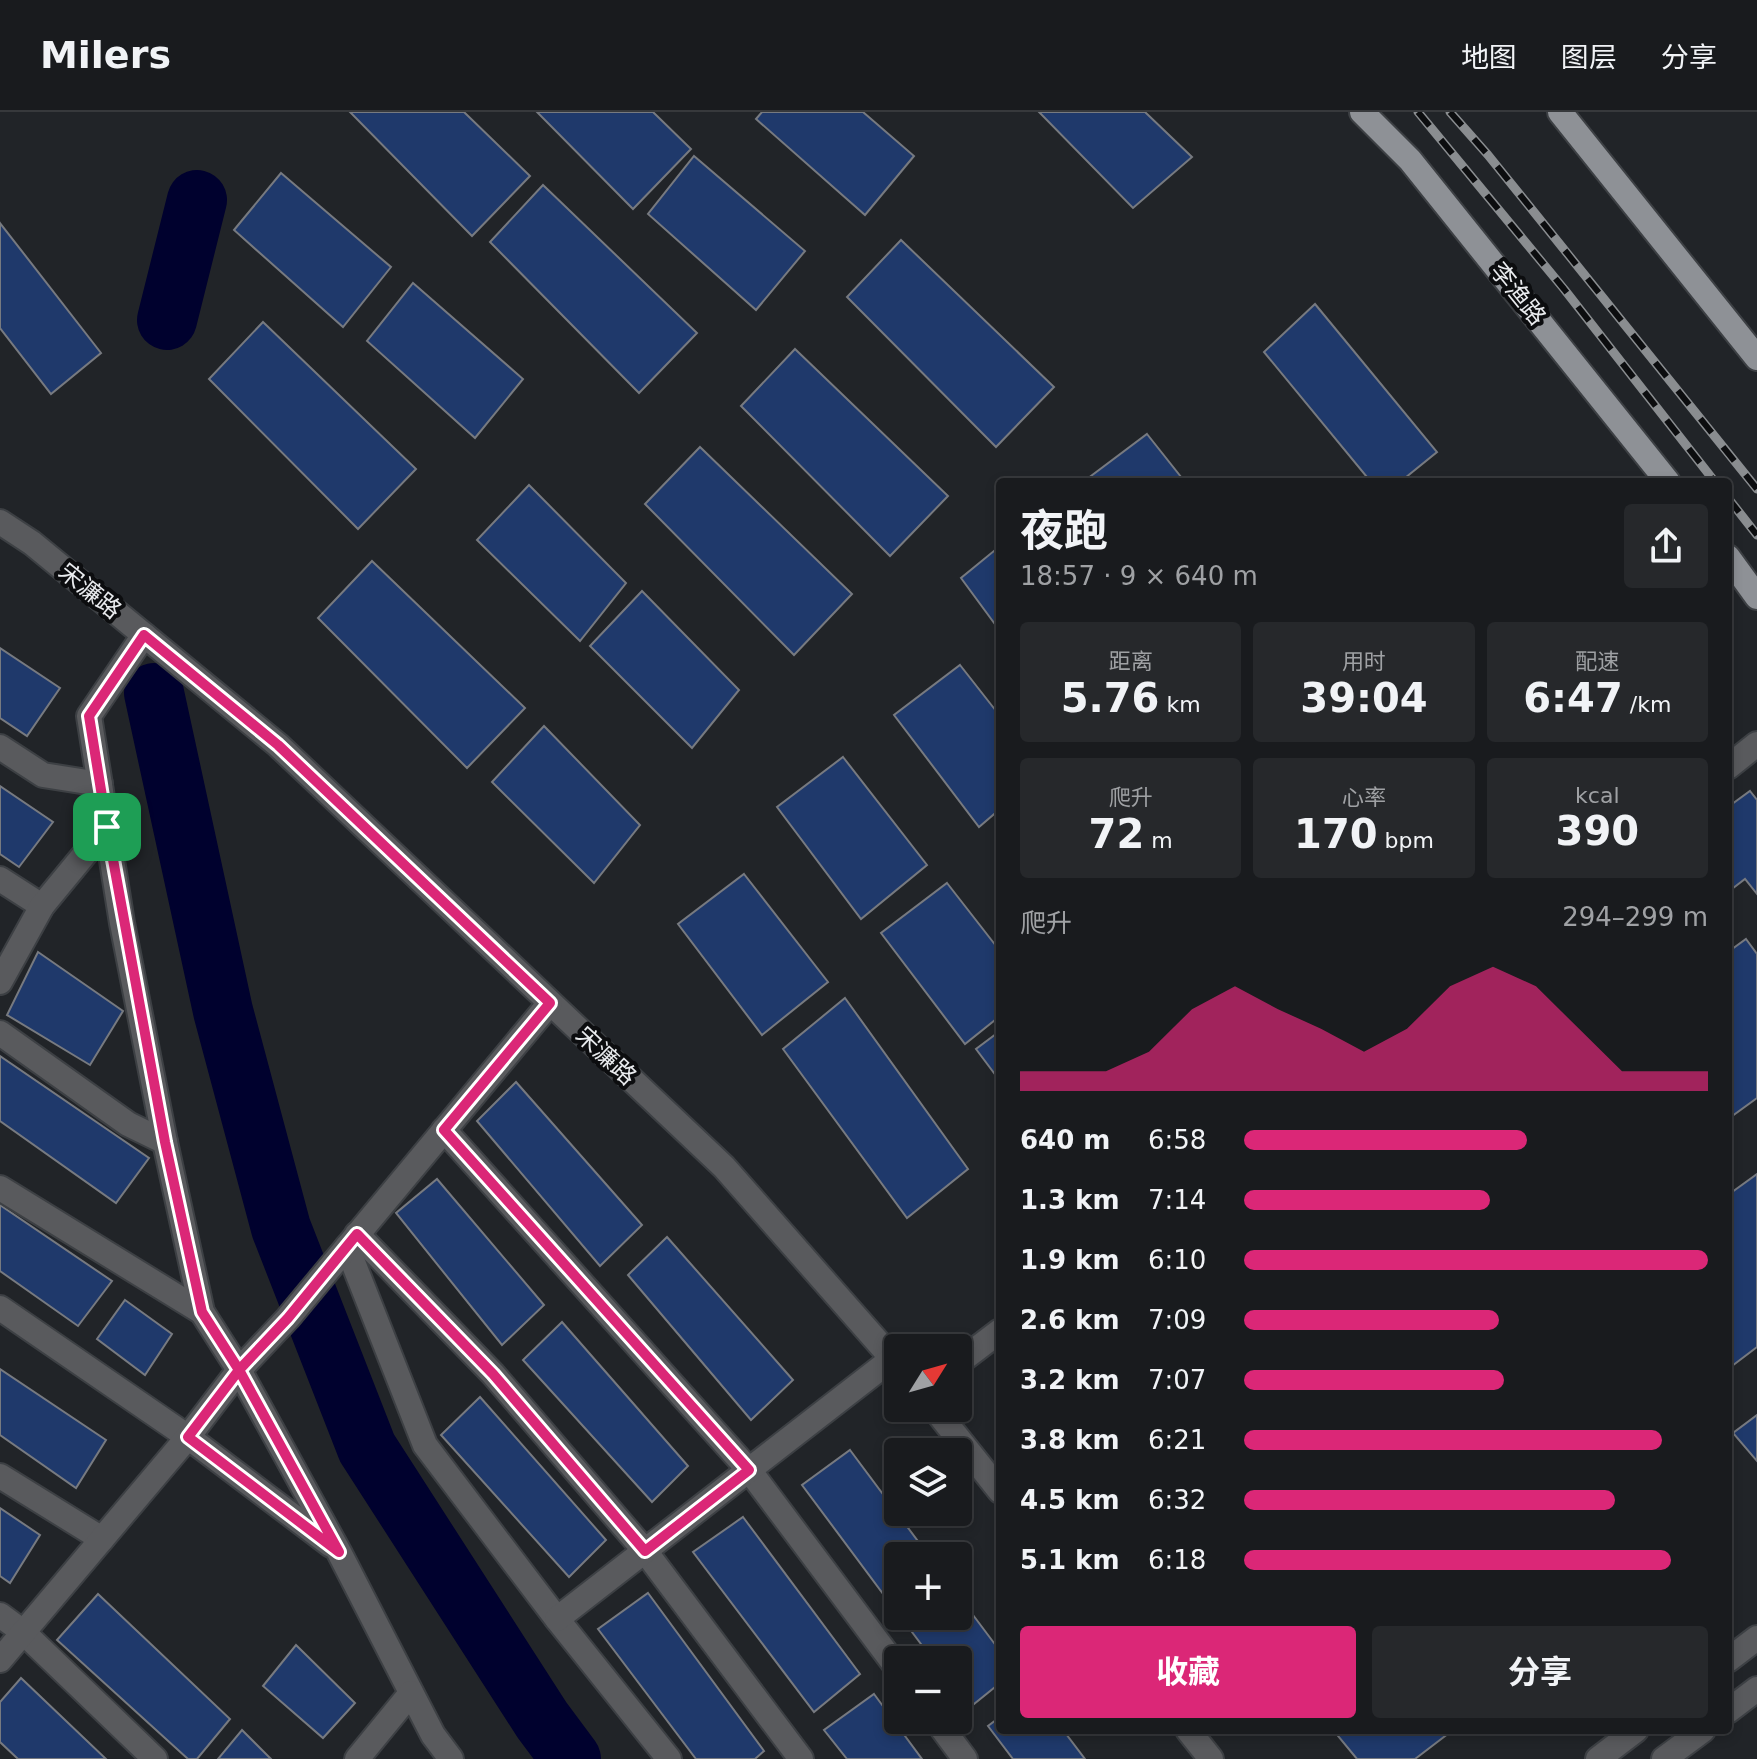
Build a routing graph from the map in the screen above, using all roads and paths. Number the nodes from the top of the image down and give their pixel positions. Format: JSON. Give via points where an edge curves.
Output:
{"nodes":[{"id":1,"x":1362,"y":112,"type":"edge"},
{"id":2,"x":1560,"y":112,"type":"edge"},
{"id":3,"x":1757,"y":358,"type":"edge"},
{"id":4,"x":1665,"y":478,"type":"edge"},
{"id":5,"x":0,"y":522,"type":"edge"},
{"id":6,"x":1732,"y":563,"type":"edge"},
{"id":7,"x":1757,"y":597,"type":"edge"},
{"id":8,"x":144,"y":635,"type":"junction"},
{"id":9,"x":1757,"y":744,"type":"edge"},
{"id":10,"x":0,"y":747,"type":"edge"},
{"id":11,"x":1732,"y":764,"type":"edge"},
{"id":12,"x":100,"y":784,"type":"junction"},
{"id":13,"x":107,"y":827,"type":"junction"},
{"id":14,"x":0,"y":879,"type":"edge"},
{"id":15,"x":42,"y":906,"type":"junction"},
{"id":16,"x":0,"y":982,"type":"edge"},
{"id":17,"x":550,"y":1003,"type":"junction"},
{"id":18,"x":0,"y":1033,"type":"edge"},
{"id":19,"x":444,"y":1130,"type":"junction"},
{"id":20,"x":165,"y":1142,"type":"junction"},
{"id":21,"x":0,"y":1188,"type":"edge"},
{"id":22,"x":352,"y":1241,"type":"junction"},
{"id":23,"x":0,"y":1308,"type":"edge"},
{"id":24,"x":202,"y":1312,"type":"junction"},
{"id":25,"x":996,"y":1334,"type":"edge"},
{"id":26,"x":884,"y":1349,"type":"edge"},
{"id":27,"x":972,"y":1352,"type":"edge"},
{"id":28,"x":239,"y":1370,"type":"junction"},
{"id":29,"x":884,"y":1370,"type":"edge"},
{"id":30,"x":945,"y":1422,"type":"edge"},
{"id":31,"x":188,"y":1437,"type":"junction"},
{"id":32,"x":749,"y":1470,"type":"junction"},
{"id":33,"x":0,"y":1476,"type":"edge"},
{"id":34,"x":996,"y":1486,"type":"edge"},
{"id":35,"x":102,"y":1539,"type":"junction"},
{"id":36,"x":645,"y":1551,"type":"junction"},
{"id":37,"x":339,"y":1552,"type":"junction"},
{"id":38,"x":0,"y":1615,"type":"edge"},
{"id":39,"x":557,"y":1619,"type":"junction"},
{"id":40,"x":23,"y":1632,"type":"junction"},
{"id":41,"x":1757,"y":1638,"type":"edge"},
{"id":42,"x":884,"y":1650,"type":"edge"},
{"id":43,"x":1732,"y":1657,"type":"edge"},
{"id":44,"x":0,"y":1660,"type":"edge"},
{"id":45,"x":1757,"y":1689,"type":"edge"},
{"id":46,"x":411,"y":1693,"type":"junction"},
{"id":47,"x":1732,"y":1708,"type":"edge"},
{"id":48,"x":946,"y":1734,"type":"edge"},
{"id":49,"x":1191,"y":1734,"type":"edge"},
{"id":50,"x":1631,"y":1734,"type":"edge"},
{"id":51,"x":1698,"y":1734,"type":"edge"},
{"id":52,"x":155,"y":1759,"type":"edge"},
{"id":53,"x":357,"y":1759,"type":"edge"},
{"id":54,"x":451,"y":1759,"type":"edge"},
{"id":55,"x":669,"y":1759,"type":"edge"},
{"id":56,"x":801,"y":1759,"type":"edge"},
{"id":57,"x":965,"y":1759,"type":"edge"},
{"id":58,"x":1211,"y":1759,"type":"edge"},
{"id":59,"x":1598,"y":1759,"type":"edge"},
{"id":60,"x":1664,"y":1759,"type":"edge"}],
"edges":[{"from":1,"to":4,"type":"main road","name":"李渔路","via":[[1410,160]]},
{"from":2,"to":3,"type":"main road"},
{"from":5,"to":8,"type":"street","name":"宋濂路"},
{"from":6,"to":7,"type":"main road"},
{"from":8,"to":12,"type":"street","via":[[89,716]]},
{"from":8,"to":17,"type":"street","name":"宋濂路","via":[[278,745]]},
{"from":9,"to":11,"type":"street"},
{"from":10,"to":12,"type":"street","via":[[43,775]]},
{"from":12,"to":13,"type":"street"},
{"from":13,"to":15,"type":"street"},
{"from":13,"to":20,"type":"street"},
{"from":14,"to":15,"type":"street"},
{"from":15,"to":16,"type":"street"},
{"from":17,"to":19,"type":"street"},
{"from":17,"to":26,"type":"street","name":"宋濂路","via":[[724,1167]]},
{"from":18,"to":20,"type":"street","via":[[128,1124]]},
{"from":19,"to":22,"type":"street"},
{"from":19,"to":32,"type":"street"},
{"from":20,"to":24,"type":"street"},
{"from":21,"to":24,"type":"street"},
{"from":22,"to":28,"type":"street"},
{"from":22,"to":36,"type":"street","via":[[493,1374]]},
{"from":22,"to":39,"type":"street","via":[[425,1445]]},
{"from":23,"to":31,"type":"street"},
{"from":24,"to":28,"type":"street"},
{"from":25,"to":27,"type":"street"},
{"from":28,"to":31,"type":"street"},
{"from":28,"to":37,"type":"street"},
{"from":29,"to":32,"type":"street"},
{"from":30,"to":34,"type":"street"},
{"from":31,"to":35,"type":"street"},
{"from":31,"to":37,"type":"street"},
{"from":32,"to":36,"type":"street"},
{"from":32,"to":42,"type":"street"},
{"from":33,"to":35,"type":"street"},
{"from":35,"to":40,"type":"street"},
{"from":36,"to":39,"type":"street"},
{"from":36,"to":56,"type":"street"},
{"from":37,"to":46,"type":"street"},
{"from":38,"to":40,"type":"street"},
{"from":39,"to":55,"type":"street"},
{"from":40,"to":44,"type":"street"},
{"from":40,"to":52,"type":"street"},
{"from":41,"to":43,"type":"street"},
{"from":45,"to":47,"type":"street"},
{"from":46,"to":53,"type":"street"},
{"from":46,"to":54,"type":"street"},
{"from":48,"to":57,"type":"street"},
{"from":49,"to":58,"type":"street"},
{"from":50,"to":59,"type":"street"},
{"from":51,"to":60,"type":"street"}]}
